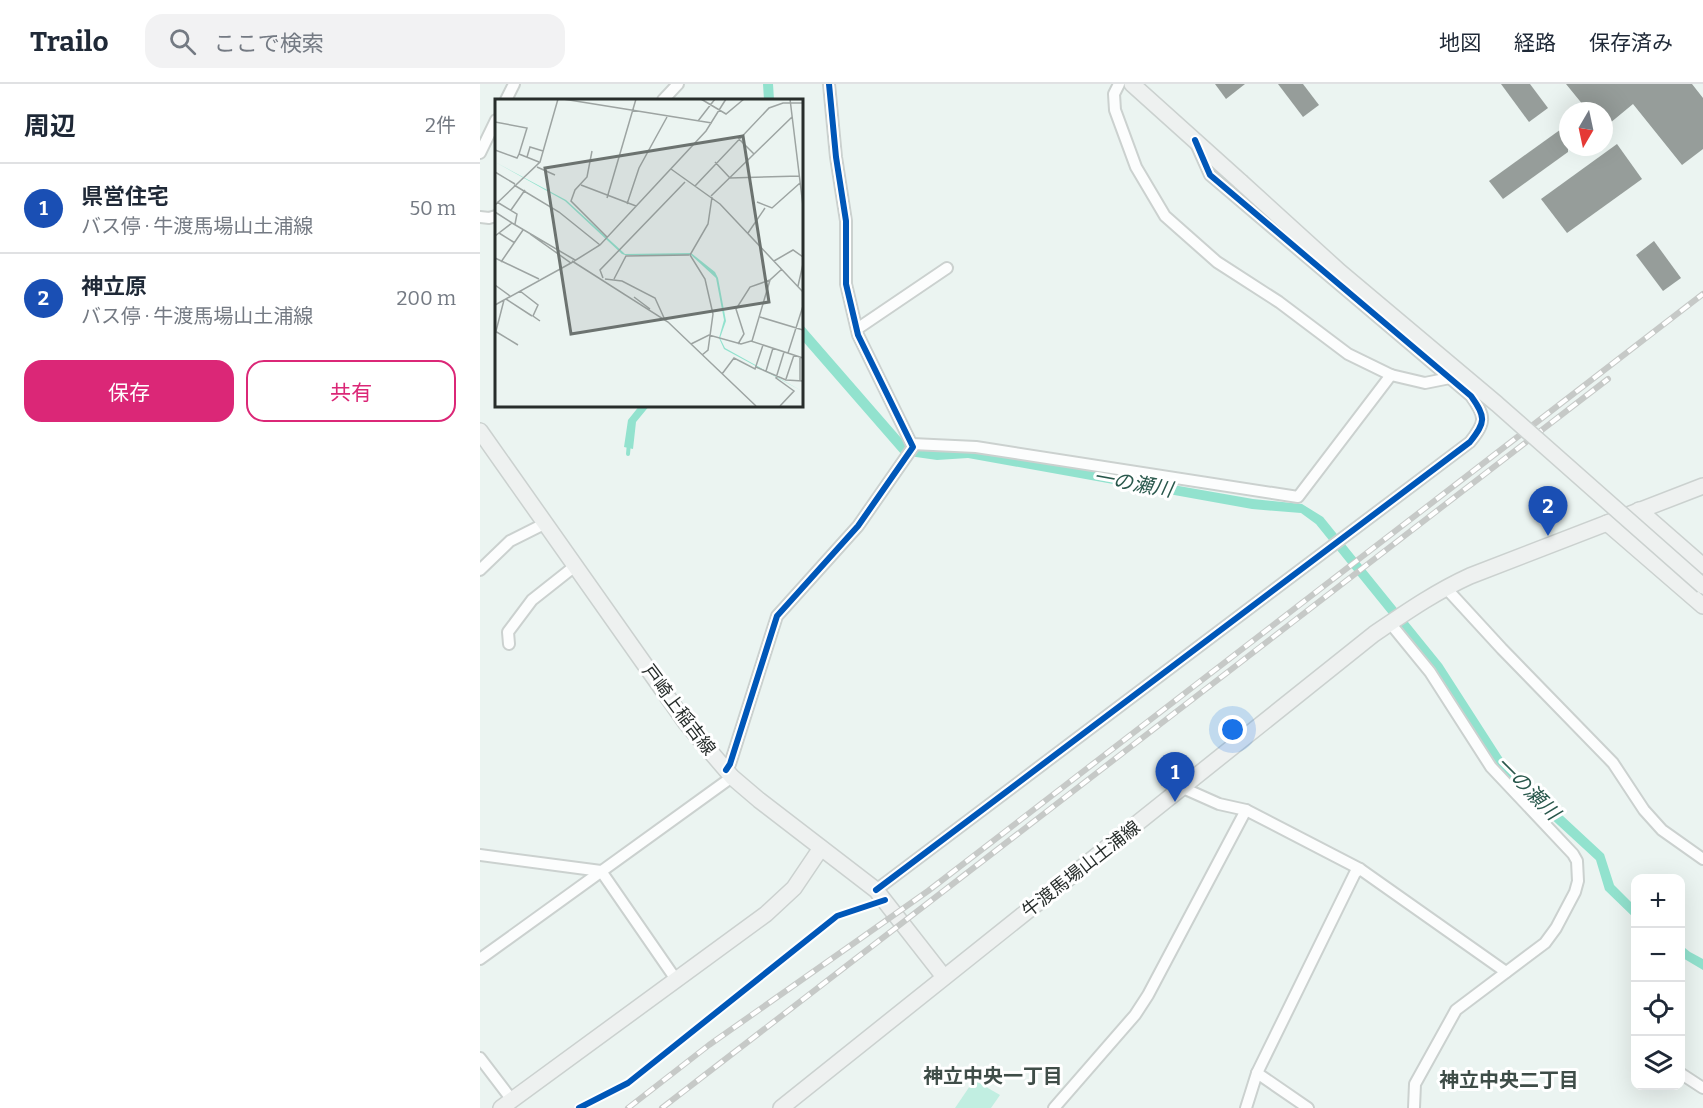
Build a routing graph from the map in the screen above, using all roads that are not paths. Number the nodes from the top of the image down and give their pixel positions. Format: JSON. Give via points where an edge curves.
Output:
{"nodes":[{"id":1,"x":514,"y":84,"type":"edge"},
{"id":2,"x":678,"y":84,"type":"edge"},
{"id":3,"x":829,"y":84,"type":"edge"},
{"id":4,"x":1119,"y":84,"type":"edge"},
{"id":5,"x":1132,"y":84,"type":"edge"},
{"id":6,"x":506,"y":99,"type":"edge"},
{"id":7,"x":664,"y":99,"type":"edge"},
{"id":8,"x":495,"y":122,"type":"edge"},
{"id":9,"x":1195,"y":140,"type":"junction"},
{"id":10,"x":480,"y":153,"type":"edge"},
{"id":11,"x":495,"y":216,"type":"edge"},
{"id":12,"x":480,"y":217,"type":"edge"},
{"id":13,"x":947,"y":268,"type":"dead end"},
{"id":14,"x":857,"y":329,"type":"junction"},
{"id":15,"x":1391,"y":375,"type":"junction"},
{"id":16,"x":1450,"y":378,"type":"junction"},
{"id":17,"x":480,"y":431,"type":"edge"},
{"id":18,"x":912,"y":444,"type":"junction"},
{"id":19,"x":1703,"y":486,"type":"edge"},
{"id":20,"x":1639,"y":510,"type":"junction"},
{"id":21,"x":1607,"y":523,"type":"junction"},
{"id":22,"x":544,"y":524,"type":"junction"},
{"id":23,"x":574,"y":566,"type":"junction"},
{"id":24,"x":1703,"y":566,"type":"edge"},
{"id":25,"x":480,"y":570,"type":"edge"},
{"id":26,"x":1703,"y":586,"type":"edge"},
{"id":27,"x":1445,"y":588,"type":"junction"},
{"id":28,"x":1703,"y":606,"type":"edge"},
{"id":29,"x":1390,"y":623,"type":"junction"},
{"id":30,"x":509,"y":644,"type":"dead end"},
{"id":31,"x":729,"y":773,"type":"junction"},
{"id":32,"x":1183,"y":788,"type":"junction"},
{"id":33,"x":1246,"y":810,"type":"junction"},
{"id":34,"x":821,"y":848,"type":"junction"},
{"id":35,"x":480,"y":855,"type":"edge"},
{"id":36,"x":1703,"y":859,"type":"edge"},
{"id":37,"x":1360,"y":869,"type":"junction"},
{"id":38,"x":601,"y":871,"type":"junction"},
{"id":39,"x":876,"y":890,"type":"junction"},
{"id":40,"x":480,"y":959,"type":"edge"},
{"id":41,"x":1506,"y":972,"type":"junction"},
{"id":42,"x":944,"y":977,"type":"junction"},
{"id":43,"x":677,"y":981,"type":"junction"},
{"id":44,"x":480,"y":1058,"type":"edge"},
{"id":45,"x":1257,"y":1073,"type":"junction"},
{"id":46,"x":1685,"y":1076,"type":"edge"},
{"id":47,"x":1702,"y":1086,"type":"edge"},
{"id":48,"x":506,"y":1104,"type":"edge"},
{"id":49,"x":781,"y":1108,"type":"edge"},
{"id":50,"x":1054,"y":1108,"type":"edge"},
{"id":51,"x":1246,"y":1108,"type":"edge"},
{"id":52,"x":1308,"y":1108,"type":"edge"},
{"id":53,"x":1414,"y":1108,"type":"edge"}],
"edges":[{"from":1,"to":6,"type":"street"},
{"from":2,"to":7,"type":"street"},
{"from":3,"to":14,"type":"street","via":[[846,220],[846,284]]},
{"from":4,"to":15,"type":"street","via":[[1114,94],[1115,110],[1136,167],[1165,216],[1217,262],[1348,354]]},
{"from":5,"to":9,"type":"main road"},
{"from":8,"to":10,"type":"street"},
{"from":9,"to":16,"type":"street","via":[[1210,175]]},
{"from":9,"to":26,"type":"main road","bridge":true,"via":[[1340,272]]},
{"from":11,"to":12,"type":"street"},
{"from":13,"to":14,"type":"street"},
{"from":14,"to":18,"type":"street"},
{"from":15,"to":16,"type":"street","via":[[1425,383]]},
{"from":15,"to":18,"type":"street","via":[[1298,497],[976,447]]},
{"from":16,"to":39,"type":"street","via":[[1483,412],[1482,427],[1470,442]]},
{"from":17,"to":22,"type":"main road","name":"戸崎上稲吉線"},
{"from":18,"to":31,"type":"street","via":[[914,447],[858,526],[777,616]]},
{"from":19,"to":20,"type":"main road","name":"牛渡馬場山土浦線"},
{"from":20,"to":21,"type":"main road","name":"牛渡馬場山土浦線"},
{"from":20,"to":24,"type":"main road"},
{"from":21,"to":27,"type":"main road","name":"牛渡馬場山土浦線"},
{"from":21,"to":28,"type":"main road"},
{"from":22,"to":23,"type":"main road","name":"戸崎上稲吉線"},
{"from":22,"to":25,"type":"street","via":[[510,541]]},
{"from":23,"to":30,"type":"street","via":[[532,600],[508,632]]},
{"from":23,"to":31,"type":"main road","name":"戸崎上稲吉線","via":[[686,723]]},
{"from":27,"to":29,"type":"main road","name":"牛渡馬場山土浦線"},
{"from":27,"to":36,"type":"street","via":[[1613,763],[1662,830]]},
{"from":29,"to":32,"type":"main road","name":"牛渡馬場山土浦線"},
{"from":29,"to":41,"type":"street","via":[[1430,672],[1491,767],[1577,861],[1575,892],[1556,928],[1545,943]]},
{"from":31,"to":34,"type":"main road","name":"戸崎上稲吉線"},
{"from":31,"to":38,"type":"street"},
{"from":32,"to":33,"type":"street"},
{"from":32,"to":42,"type":"main road","name":"牛渡馬場山土浦線"},
{"from":33,"to":37,"type":"street"},
{"from":33,"to":50,"type":"street","via":[[1148,995]]},
{"from":34,"to":39,"type":"main road","name":"戸崎上稲吉線"},
{"from":34,"to":43,"type":"main road","via":[[781,902]]},
{"from":35,"to":38,"type":"street"},
{"from":37,"to":41,"type":"street"},
{"from":37,"to":45,"type":"street"},
{"from":38,"to":40,"type":"street"},
{"from":38,"to":43,"type":"street"},
{"from":39,"to":42,"type":"main road","name":"戸崎上稲吉線"},
{"from":41,"to":53,"type":"street","via":[[1456,1010],[1415,1084]]},
{"from":42,"to":49,"type":"main road","name":"牛渡馬場山土浦線"},
{"from":43,"to":48,"type":"main road"},
{"from":44,"to":48,"type":"street"},
{"from":45,"to":51,"type":"street"},
{"from":45,"to":52,"type":"street"},
{"from":46,"to":47,"type":"street"}]}
